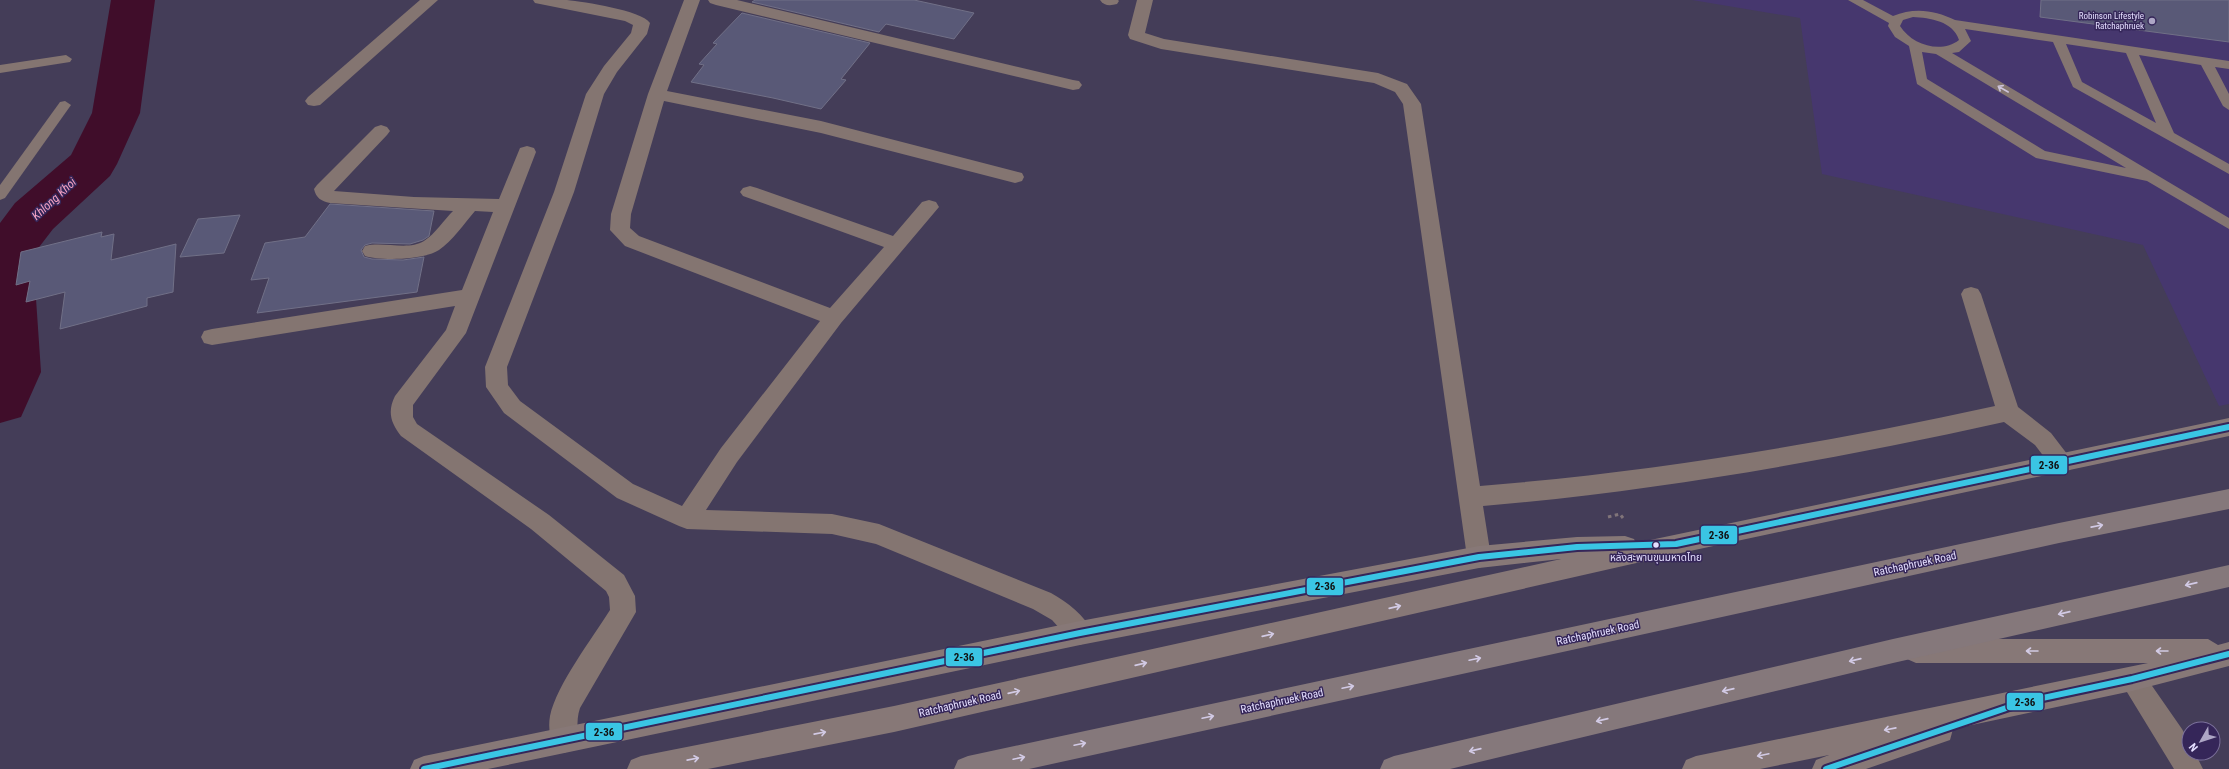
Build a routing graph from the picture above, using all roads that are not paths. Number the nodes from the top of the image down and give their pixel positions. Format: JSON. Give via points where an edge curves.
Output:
{"nodes":[{"id":1,"x":430,"y":0,"type":"edge"},
{"id":2,"x":541,"y":0,"type":"edge"},
{"id":3,"x":692,"y":0,"type":"edge"},
{"id":4,"x":716,"y":0,"type":"edge"},
{"id":5,"x":1145,"y":0,"type":"edge"},
{"id":6,"x":1854,"y":0,"type":"edge"},
{"id":7,"x":1894,"y":21,"type":"junction"},
{"id":8,"x":1952,"y":23,"type":"junction"},
{"id":9,"x":2057,"y":38,"type":"junction"},
{"id":10,"x":1915,"y":45,"type":"junction"},
{"id":11,"x":1956,"y":49,"type":"junction"},
{"id":12,"x":2131,"y":50,"type":"junction"},
{"id":13,"x":1940,"y":51,"type":"junction"},
{"id":14,"x":66,"y":59,"type":"dead end"},
{"id":15,"x":2206,"y":62,"type":"junction"},
{"id":16,"x":2229,"y":65,"type":"edge"},
{"id":17,"x":0,"y":69,"type":"edge"},
{"id":18,"x":1073,"y":85,"type":"dead end"},
{"id":19,"x":657,"y":94,"type":"junction"},
{"id":20,"x":314,"y":101,"type":"dead end"},
{"id":21,"x":65,"y":105,"type":"dead end"},
{"id":22,"x":2229,"y":106,"type":"edge"},
{"id":23,"x":381,"y":131,"type":"dead end"},
{"id":24,"x":2167,"y":133,"type":"junction"},
{"id":25,"x":528,"y":152,"type":"dead end"},
{"id":26,"x":2229,"y":170,"type":"edge"},
{"id":27,"x":1015,"y":177,"type":"dead end"},
{"id":28,"x":2157,"y":180,"type":"junction"},
{"id":29,"x":750,"y":192,"type":"dead end"},
{"id":30,"x":0,"y":195,"type":"edge"},
{"id":31,"x":470,"y":205,"type":"junction"},
{"id":32,"x":507,"y":206,"type":"junction"},
{"id":33,"x":929,"y":207,"type":"dead end"},
{"id":34,"x":2229,"y":214,"type":"edge"},
{"id":35,"x":2229,"y":224,"type":"edge"},
{"id":36,"x":896,"y":244,"type":"junction"},
{"id":37,"x":372,"y":251,"type":"dead end"},
{"id":38,"x":1971,"y":294,"type":"dead end"},
{"id":39,"x":471,"y":296,"type":"junction"},
{"id":40,"x":834,"y":318,"type":"junction"},
{"id":41,"x":212,"y":337,"type":"dead end"},
{"id":42,"x":2008,"y":412,"type":"junction"},
{"id":43,"x":2229,"y":427,"type":"edge"},
{"id":44,"x":2062,"y":463,"type":"junction"},
{"id":45,"x":1471,"y":497,"type":"junction"},
{"id":46,"x":2229,"y":499,"type":"edge"},
{"id":47,"x":687,"y":519,"type":"junction"},
{"id":48,"x":1676,"y":544,"type":"junction"},
{"id":49,"x":1479,"y":557,"type":"junction"},
{"id":50,"x":2229,"y":576,"type":"edge"},
{"id":51,"x":1080,"y":633,"type":"junction"},
{"id":52,"x":1893,"y":651,"type":"junction"},
{"id":53,"x":2229,"y":653,"type":"edge"},
{"id":54,"x":2132,"y":679,"type":"junction"},
{"id":55,"x":2024,"y":702,"type":"junction"},
{"id":56,"x":564,"y":740,"type":"junction"},
{"id":57,"x":424,"y":769,"type":"edge"},
{"id":58,"x":641,"y":769,"type":"edge"},
{"id":59,"x":968,"y":769,"type":"edge"},
{"id":60,"x":1394,"y":769,"type":"edge"},
{"id":61,"x":1696,"y":769,"type":"edge"},
{"id":62,"x":1826,"y":769,"type":"edge"},
{"id":63,"x":2189,"y":769,"type":"edge"}],
"edges":[{"from":1,"to":20,"type":"street"},
{"from":2,"to":47,"type":"street","via":[[630,17],[642,23],[639,34],[610,70],[595,94],[564,192],[496,367],[496,387],[512,407],[625,491]]},
{"from":3,"to":19,"type":"street"},
{"from":4,"to":18,"type":"street"},
{"from":5,"to":45,"type":"street","via":[[1136,35],[1146,40],[1378,78],[1402,88],[1412,104]]},
{"from":6,"to":7,"type":"lane"},
{"from":7,"to":8,"type":"lane","via":[[1897,17],[1912,13],[1933,15]]},
{"from":7,"to":10,"type":"lane","via":[[1898,34]]},
{"from":8,"to":9,"type":"lane"},
{"from":8,"to":11,"type":"lane","via":[[1964,35],[1965,41]]},
{"from":9,"to":12,"type":"lane"},
{"from":9,"to":24,"type":"lane","via":[[2077,84]]},
{"from":10,"to":13,"type":"lane"},
{"from":10,"to":28,"type":"lane","via":[[1920,81],[2041,155]]},
{"from":11,"to":13,"type":"lane"},
{"from":11,"to":34,"type":"lane"},
{"from":12,"to":15,"type":"lane"},
{"from":12,"to":24,"type":"lane"},
{"from":28,"to":13,"type":"lane","one_way":true},
{"from":14,"to":17,"type":"lane"},
{"from":15,"to":16,"type":"lane"},
{"from":15,"to":22,"type":"lane"},
{"from":19,"to":27,"type":"street","via":[[821,127]]},
{"from":19,"to":40,"type":"street","via":[[621,214],[620,230],[632,241]]},
{"from":21,"to":30,"type":"lane"},
{"from":23,"to":31,"type":"street","via":[[324,189],[325,194],[330,197],[370,201]]},
{"from":24,"to":26,"type":"lane"},
{"from":25,"to":32,"type":"street"},
{"from":28,"to":35,"type":"lane"},
{"from":29,"to":36,"type":"street"},
{"from":31,"to":32,"type":"street"},
{"from":31,"to":37,"type":"street","via":[[430,246],[409,252]]},
{"from":32,"to":39,"type":"street"},
{"from":33,"to":36,"type":"street"},
{"from":36,"to":40,"type":"street"},
{"from":38,"to":42,"type":"street"},
{"from":39,"to":41,"type":"street"},
{"from":39,"to":56,"type":"street","via":[[455,333],[403,402],[401,420],[409,430],[540,522],[615,583],[622,596],[622,612],[568,704],[563,717]]},
{"from":40,"to":47,"type":"street","via":[[729,455]]},
{"from":42,"to":44,"type":"street","via":[[2043,439]]},
{"from":42,"to":45,"type":"street","via":[[1739,464],[1520,493]]},
{"from":43,"to":44,"type":"main road","name":"Ratchaphruek Road"},
{"from":44,"to":48,"type":"main road","name":"Ratchaphruek Road"},
{"from":45,"to":49,"type":"street"},
{"from":59,"to":46,"type":"main road","name":"Ratchaphruek Road","one_way":true,"via":[[2059,533]]},
{"from":47,"to":51,"type":"street","via":[[832,524],[879,534],[1042,601],[1061,612]]},
{"from":48,"to":49,"type":"main road","name":"Ratchaphruek Road","via":[[1577,547]]},
{"from":58,"to":48,"type":"main road","name":"Ratchaphruek Road","one_way":true,"via":[[894,719]]},
{"from":49,"to":51,"type":"main road","name":"Ratchaphruek Road"},
{"from":50,"to":52,"type":"main road","one_way":true},
{"from":51,"to":56,"type":"main road","name":"Ratchaphruek Road"},
{"from":53,"to":52,"type":"main road","one_way":true},
{"from":52,"to":60,"type":"main road","one_way":true},
{"from":53,"to":54,"type":"main road"},
{"from":54,"to":55,"type":"main road"},
{"from":54,"to":63,"type":"street","via":[[2172,738]]},
{"from":55,"to":61,"type":"main road","one_way":true},
{"from":55,"to":62,"type":"main road"},
{"from":56,"to":57,"type":"main road","name":"Ratchaphruek Road"}]}
